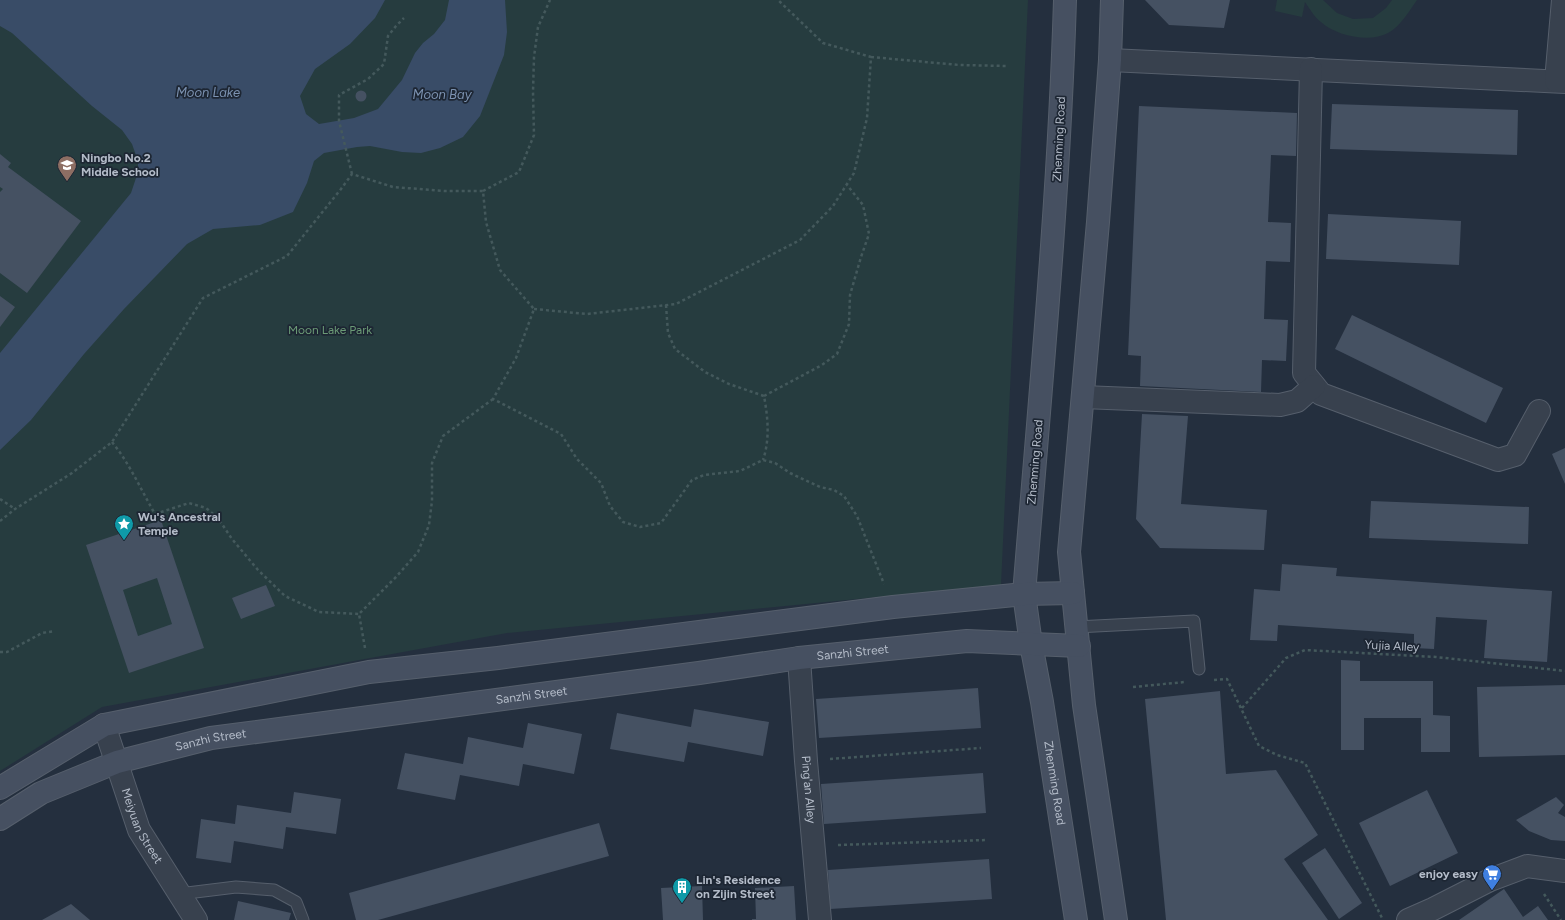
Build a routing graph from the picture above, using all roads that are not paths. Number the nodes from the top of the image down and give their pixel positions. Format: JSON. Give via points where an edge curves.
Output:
{"nodes":[{"id":1,"x":1065,"y":0,"type":"edge"},
{"id":2,"x":1112,"y":0,"type":"edge"},
{"id":3,"x":1563,"y":0,"type":"edge"},
{"id":4,"x":1110,"y":60,"type":"junction"},
{"id":5,"x":1311,"y":69,"type":"junction"},
{"id":6,"x":1561,"y":82,"type":"edge"},
{"id":7,"x":1314,"y":386,"type":"junction"},
{"id":8,"x":1083,"y":397,"type":"junction"},
{"id":9,"x":1539,"y":411,"type":"dead end"},
{"id":10,"x":1073,"y":593,"type":"junction"},
{"id":11,"x":1024,"y":594,"type":"junction"},
{"id":12,"x":1077,"y":636,"type":"junction"},
{"id":13,"x":1031,"y":644,"type":"junction"},
{"id":14,"x":799,"y":658,"type":"junction"},
{"id":15,"x":1199,"y":669,"type":"dead end"},
{"id":16,"x":104,"y":725,"type":"junction"},
{"id":17,"x":118,"y":762,"type":"junction"},
{"id":18,"x":0,"y":788,"type":"edge"},
{"id":19,"x":0,"y":819,"type":"edge"},
{"id":20,"x":1565,"y":871,"type":"edge"},
{"id":21,"x":187,"y":910,"type":"edge"},
{"id":22,"x":303,"y":920,"type":"edge"},
{"id":23,"x":820,"y":920,"type":"edge"},
{"id":24,"x":1076,"y":920,"type":"edge"},
{"id":25,"x":1116,"y":920,"type":"edge"},
{"id":26,"x":1408,"y":920,"type":"edge"}],
"edges":[{"from":1,"to":11,"type":"main road","name":"Zhenming Road","via":[[1054,218]]},
{"from":2,"to":4,"type":"main road"},
{"from":3,"to":6,"type":"street"},
{"from":4,"to":5,"type":"street"},
{"from":4,"to":8,"type":"main road"},
{"from":5,"to":6,"type":"street"},
{"from":5,"to":7,"type":"street","via":[[1304,373]]},
{"from":7,"to":8,"type":"street","via":[[1297,402],[1280,405]]},
{"from":7,"to":9,"type":"street","via":[[1321,394],[1498,460],[1515,455]]},
{"from":8,"to":10,"type":"main road","via":[[1069,552]]},
{"from":10,"to":11,"type":"main road"},
{"from":10,"to":12,"type":"main road"},
{"from":11,"to":13,"type":"main road","name":"Zhenming Road"},
{"from":11,"to":16,"type":"main road","via":[[893,607],[369,672]]},
{"from":12,"to":13,"type":"main road","name":"Sanzhi Street"},
{"from":12,"to":15,"type":"lane","via":[[1194,621]]},
{"from":12,"to":25,"type":"main road","via":[[1083,701]]},
{"from":13,"to":14,"type":"main road","name":"Sanzhi Street","via":[[967,641]]},
{"from":13,"to":24,"type":"main road","name":"Zhenming Road"},
{"from":14,"to":17,"type":"main road","name":"Sanzhi Street","via":[[211,738]]},
{"from":14,"to":23,"type":"street","name":"Ping'an Alley"},
{"from":16,"to":17,"type":"street","name":"Meiyuan Street"},
{"from":16,"to":18,"type":"main road"},
{"from":17,"to":19,"type":"main road","name":"Sanzhi Street","via":[[41,793]]},
{"from":17,"to":21,"type":"street","name":"Meiyuan Street","via":[[139,830]]},
{"from":20,"to":26,"type":"street","via":[[1526,866],[1490,880]]},
{"from":21,"to":22,"type":"lane","via":[[236,887],[274,890],[296,902]]}]}
